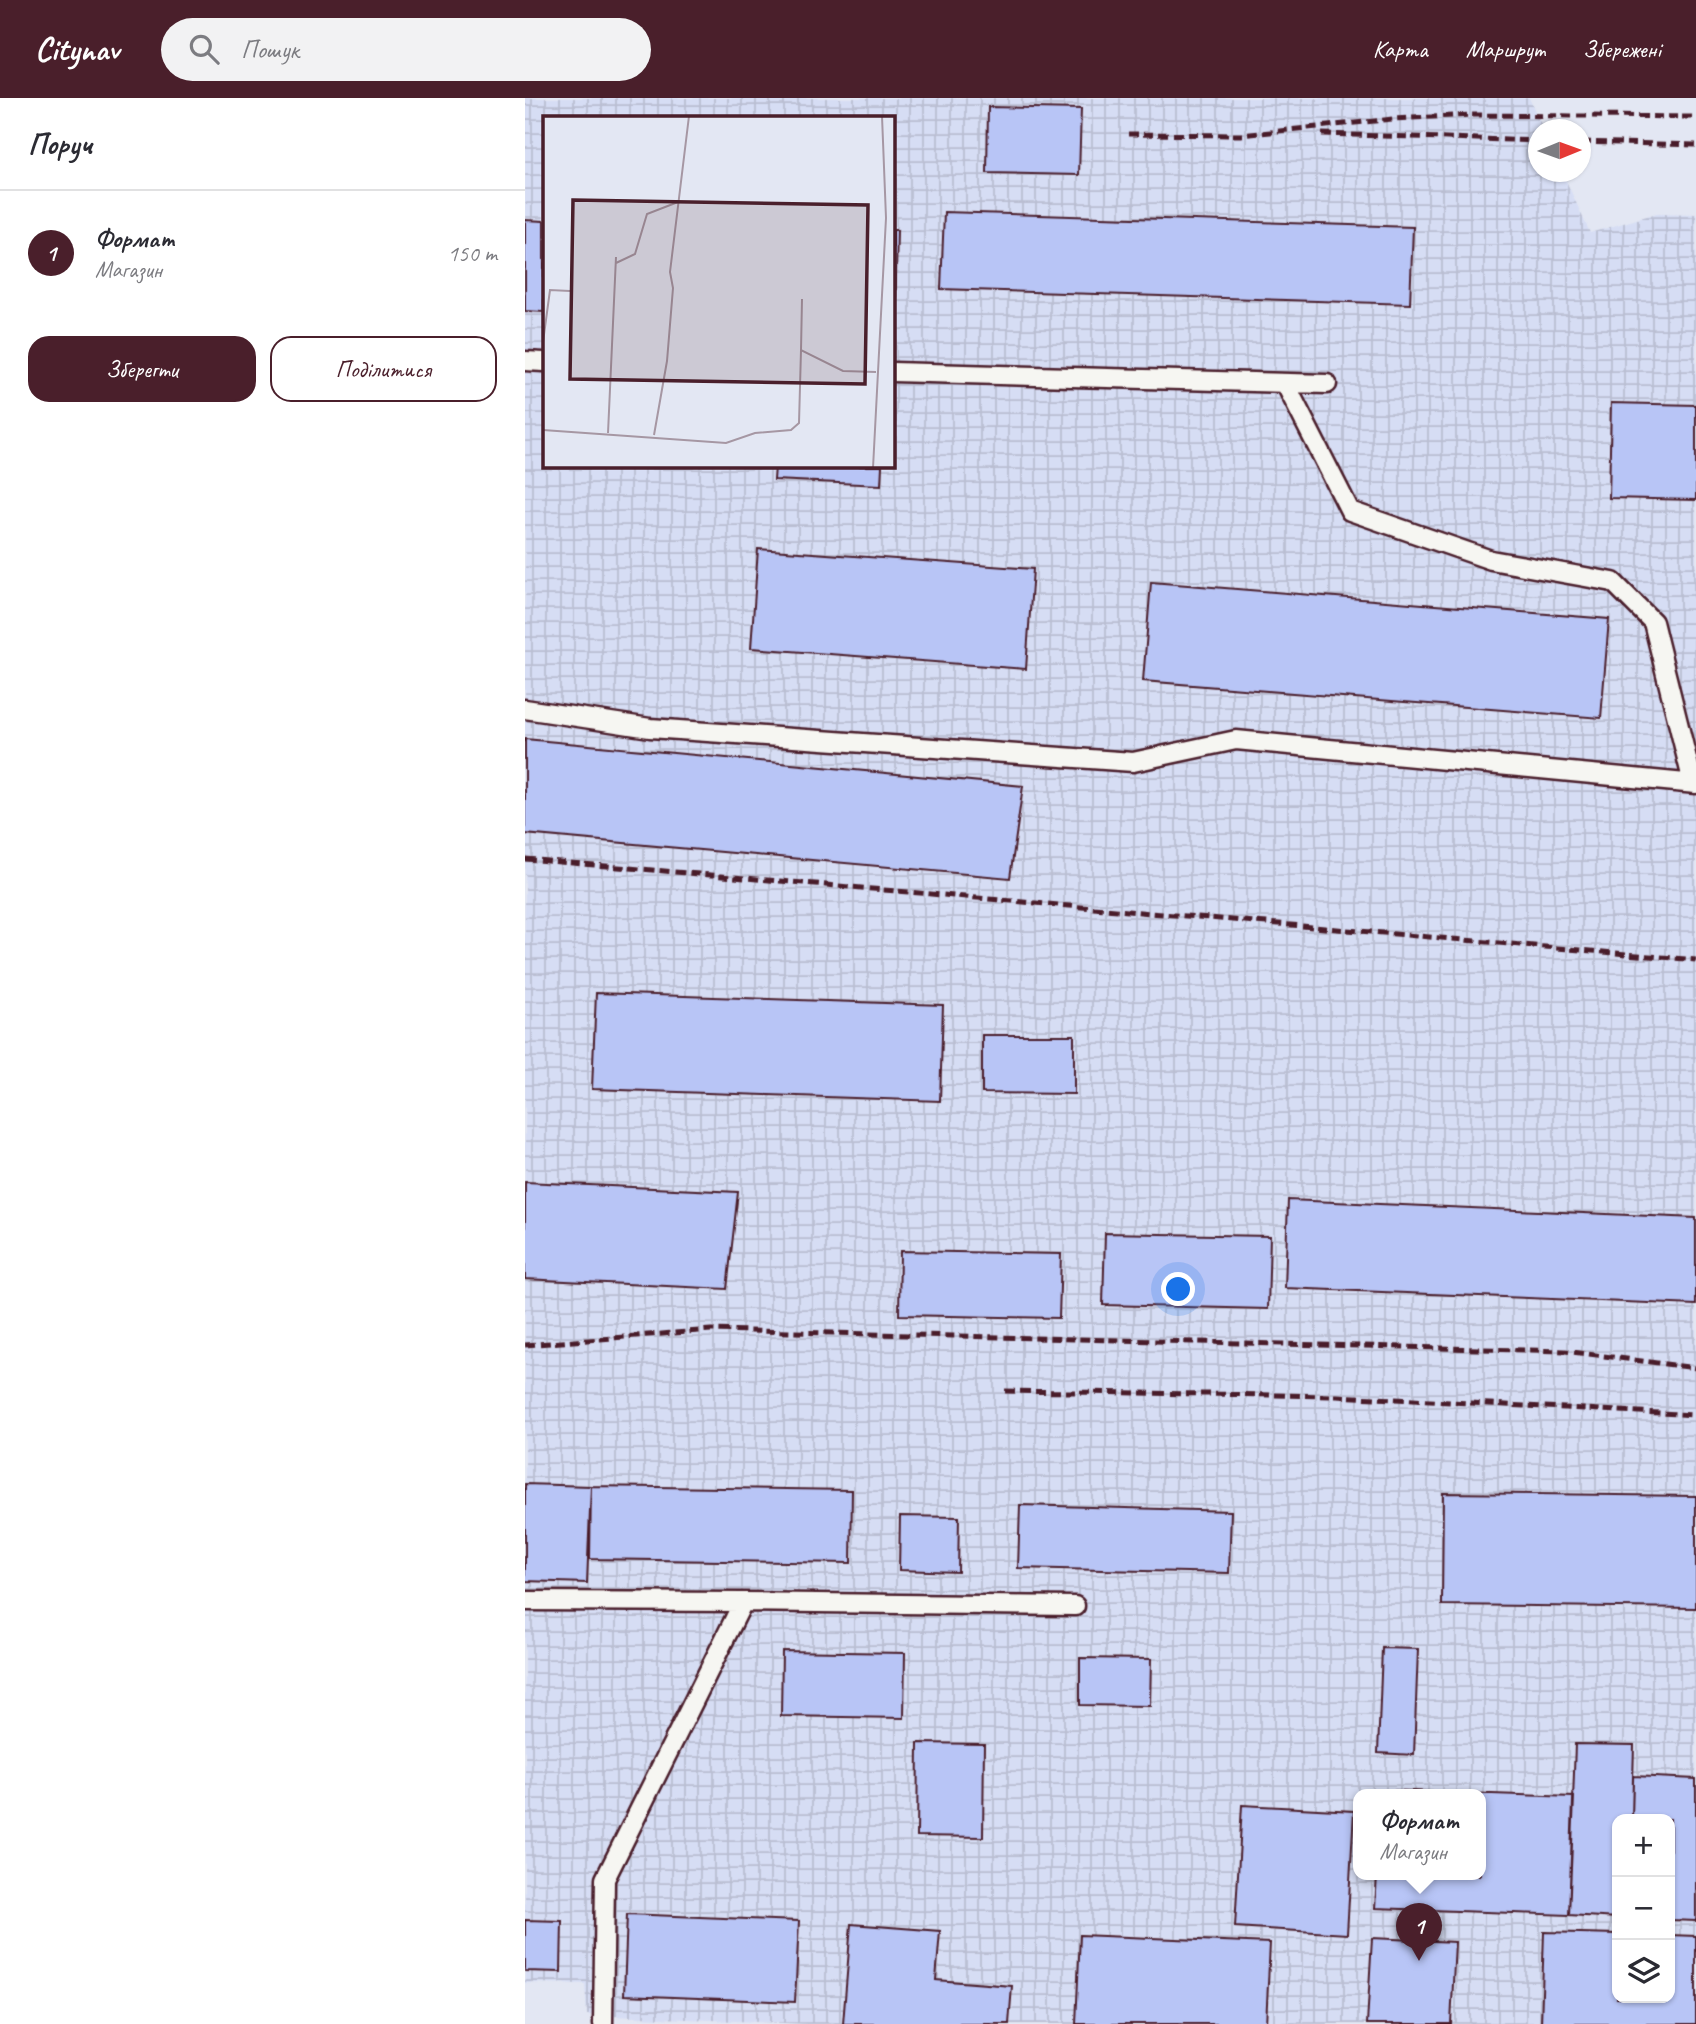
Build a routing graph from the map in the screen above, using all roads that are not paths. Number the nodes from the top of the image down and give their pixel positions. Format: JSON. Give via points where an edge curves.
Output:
{"nodes":[{"id":1,"x":525,"y":361,"type":"edge"},
{"id":2,"x":543,"y":362,"type":"edge"},
{"id":3,"x":894,"y":372,"type":"edge"},
{"id":4,"x":1285,"y":383,"type":"junction"},
{"id":5,"x":1327,"y":384,"type":"dead end"},
{"id":6,"x":525,"y":709,"type":"edge"},
{"id":7,"x":1694,"y":783,"type":"edge"},
{"id":8,"x":525,"y":1601,"type":"edge"},
{"id":9,"x":743,"y":1602,"type":"junction"},
{"id":10,"x":1076,"y":1606,"type":"dead end"},
{"id":11,"x":603,"y":2024,"type":"edge"}],
"edges":[{"from":1,"to":2,"type":"lane"},
{"from":3,"to":4,"type":"lane"},
{"from":4,"to":5,"type":"lane"},
{"from":4,"to":7,"type":"lane","via":[[1350,511],[1491,560],[1613,582],[1653,622]]},
{"from":6,"to":7,"type":"lane","via":[[650,728],[1133,762],[1236,740]]},
{"from":8,"to":9,"type":"lane"},
{"from":9,"to":10,"type":"lane"},
{"from":9,"to":11,"type":"lane","via":[[605,1879]]}]}
